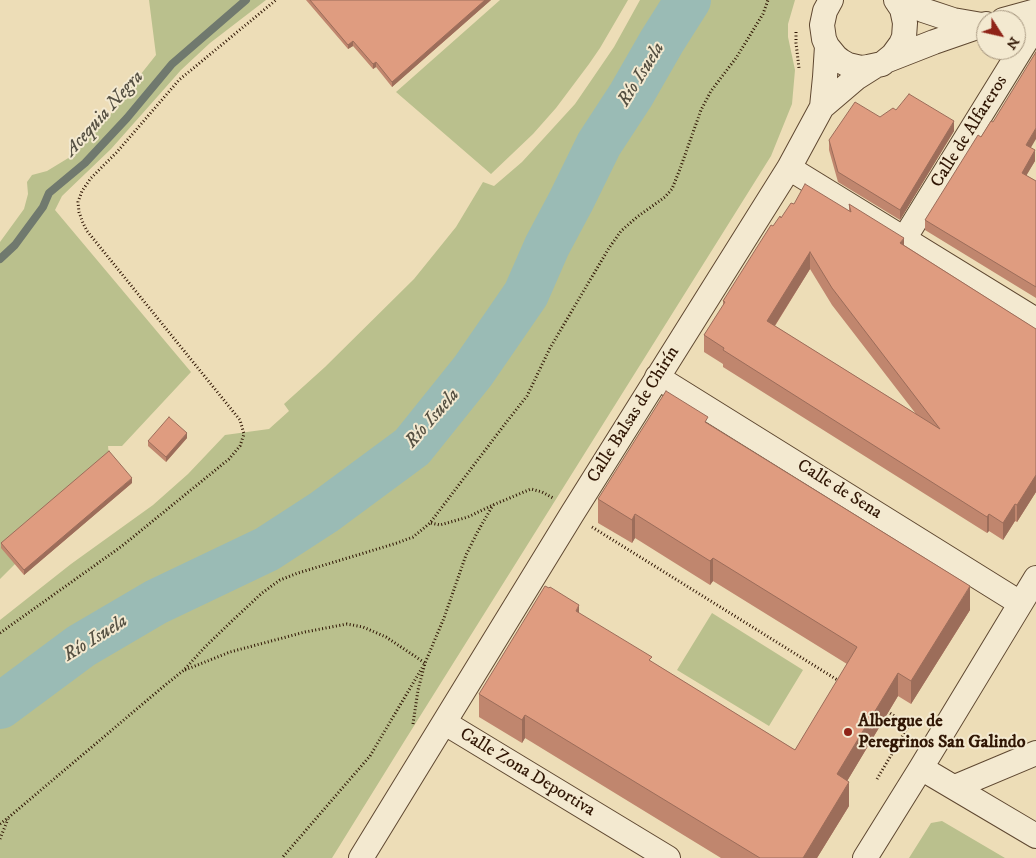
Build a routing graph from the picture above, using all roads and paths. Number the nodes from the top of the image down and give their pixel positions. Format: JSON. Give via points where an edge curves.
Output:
{"nodes":[{"id":1,"x":276,"y":0,"type":"edge"},
{"id":2,"x":768,"y":0,"type":"edge"},
{"id":3,"x":831,"y":0,"type":"edge"},
{"id":4,"x":896,"y":0,"type":"edge"},
{"id":5,"x":900,"y":0,"type":"edge"},
{"id":6,"x":976,"y":22,"type":"edge"},
{"id":7,"x":1036,"y":25,"type":"edge"},
{"id":8,"x":976,"y":29,"type":"edge"},
{"id":9,"x":827,"y":46,"type":"junction"},
{"id":10,"x":882,"y":63,"type":"junction"},
{"id":11,"x":822,"y":107,"type":"junction"},
{"id":12,"x":789,"y":168,"type":"junction"},
{"id":13,"x":904,"y":239,"type":"junction"},
{"id":14,"x":1036,"y":320,"type":"edge"},
{"id":15,"x":657,"y":377,"type":"junction"},
{"id":16,"x":493,"y":505,"type":"junction"},
{"id":17,"x":563,"y":507,"type":"junction"},
{"id":18,"x":430,"y":523,"type":"junction"},
{"id":19,"x":1036,"y":578,"type":"edge"},
{"id":20,"x":1020,"y":603,"type":"junction"},
{"id":21,"x":0,"y":633,"type":"edge"},
{"id":22,"x":425,"y":663,"type":"junction"},
{"id":23,"x":184,"y":670,"type":"junction"},
{"id":24,"x":842,"y":683,"type":"edge"},
{"id":25,"x":884,"y":709,"type":"edge"},
{"id":26,"x":445,"y":723,"type":"junction"},
{"id":27,"x":412,"y":731,"type":"dead end"},
{"id":28,"x":1036,"y":753,"type":"edge"},
{"id":29,"x":921,"y":768,"type":"junction"},
{"id":30,"x":877,"y":779,"type":"dead end"},
{"id":31,"x":955,"y":787,"type":"junction"},
{"id":32,"x":9,"y":818,"type":"junction"},
{"id":33,"x":0,"y":824,"type":"edge"},
{"id":34,"x":1036,"y":836,"type":"edge"},
{"id":35,"x":0,"y":839,"type":"edge"},
{"id":36,"x":282,"y":858,"type":"edge"},
{"id":37,"x":361,"y":858,"type":"edge"},
{"id":38,"x":668,"y":858,"type":"edge"},
{"id":39,"x":865,"y":858,"type":"edge"}],
"edges":[{"from":1,"to":21,"type":"path","via":[[179,80],[91,178],[78,202],[87,231],[240,420],[244,434],[240,446],[229,459],[122,546]]},
{"from":2,"to":18,"type":"path","via":[[763,14],[701,110],[672,189],[621,231],[550,348],[527,396]]},
{"from":3,"to":9,"type":"street","name":"Calle Balsas de Chirín","via":[[822,25]]},
{"from":4,"to":10,"type":"street","via":[[904,16],[904,37],[898,50]]},
{"from":5,"to":6,"type":"street","via":[[953,20]]},
{"from":7,"to":13,"type":"street","name":"Calle de Alfareros"},
{"from":8,"to":10,"type":"street"},
{"from":9,"to":10,"type":"street","via":[[848,65],[861,68]]},
{"from":9,"to":11,"type":"street","name":"Calle Balsas de Chirín"},
{"from":10,"to":11,"type":"street","name":"Calle Balsas de Chirín","via":[[850,83]]},
{"from":11,"to":12,"type":"street","name":"Calle Balsas de Chirín"},
{"from":12,"to":13,"type":"street"},
{"from":12,"to":15,"type":"street","name":"Calle Balsas de Chirín"},
{"from":13,"to":14,"type":"street"},
{"from":15,"to":17,"type":"street","name":"Calle Balsas de Chirín"},
{"from":15,"to":20,"type":"street","name":"Calle de Sena"},
{"from":16,"to":17,"type":"path","via":[[531,489],[542,492]]},
{"from":16,"to":18,"type":"path","via":[[468,517],[440,525]]},
{"from":16,"to":22,"type":"path","via":[[466,555]]},
{"from":17,"to":24,"type":"path"},
{"from":17,"to":26,"type":"street","name":"Calle Balsas de Chirín"},
{"from":18,"to":23,"type":"path","via":[[413,537],[280,580],[232,620]]},
{"from":19,"to":20,"type":"street"},
{"from":20,"to":29,"type":"street"},
{"from":22,"to":23,"type":"path","via":[[386,636],[346,624],[230,652]]},
{"from":22,"to":27,"type":"path"},
{"from":22,"to":36,"type":"path","via":[[370,756]]},
{"from":23,"to":32,"type":"path"},
{"from":25,"to":30,"type":"path","via":[[909,725]]},
{"from":26,"to":37,"type":"street","name":"Calle Zona Deportiva"},
{"from":26,"to":38,"type":"street","name":"Calle Zona Deportiva"},
{"from":28,"to":31,"type":"street"},
{"from":29,"to":31,"type":"street"},
{"from":29,"to":39,"type":"street"},
{"from":31,"to":34,"type":"street"},
{"from":32,"to":33,"type":"path"},
{"from":32,"to":35,"type":"path"}]}
